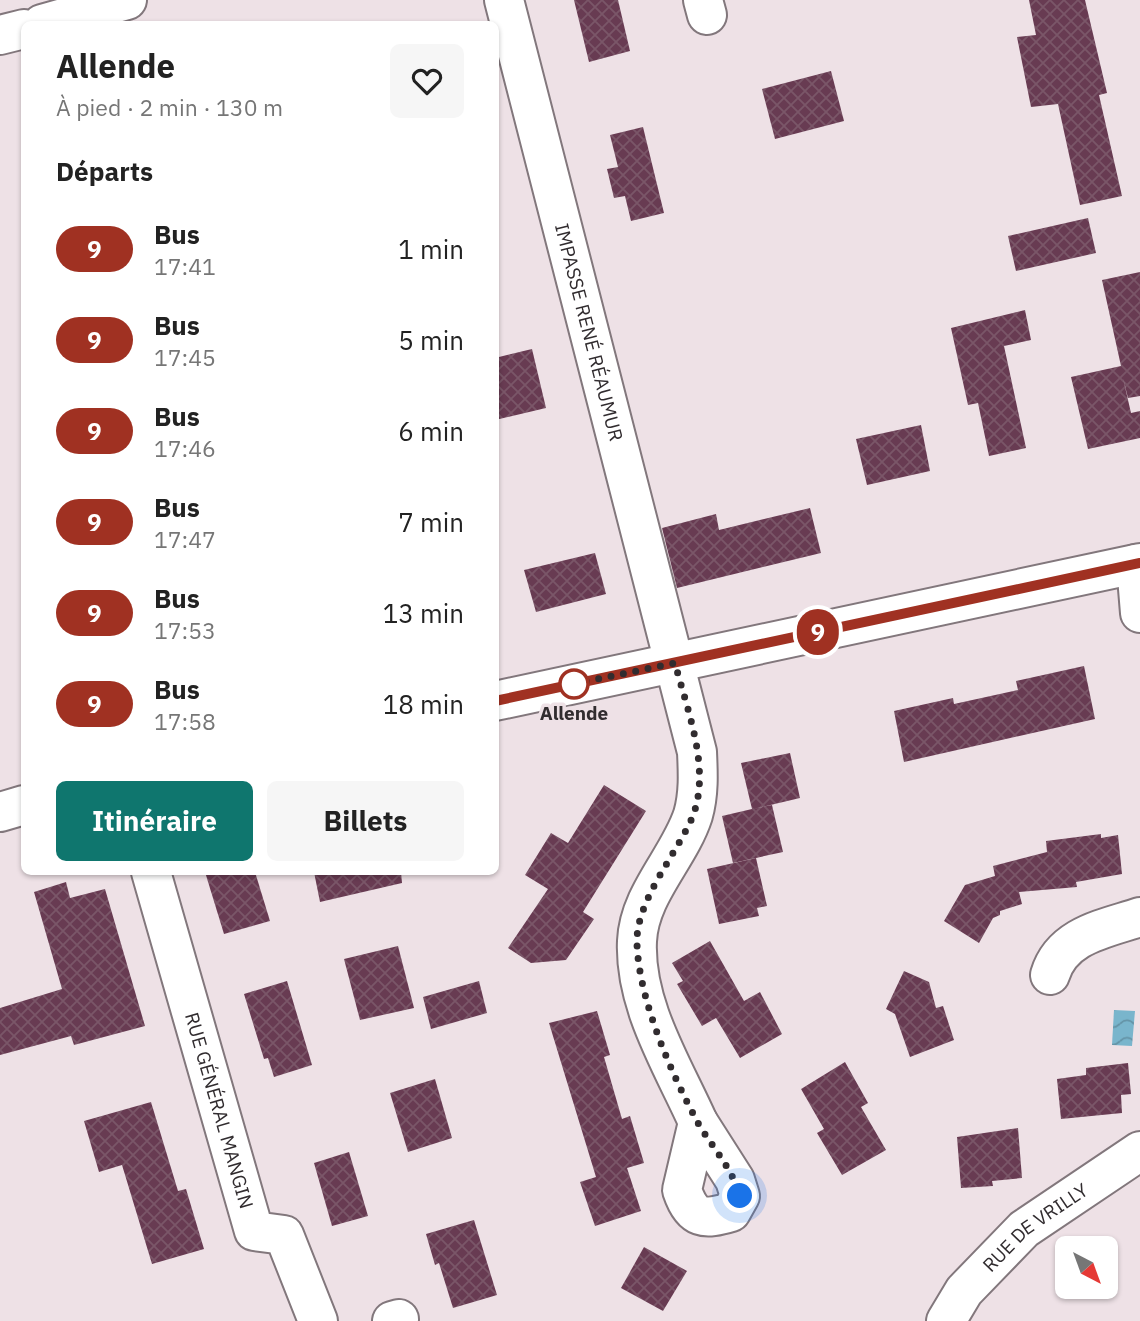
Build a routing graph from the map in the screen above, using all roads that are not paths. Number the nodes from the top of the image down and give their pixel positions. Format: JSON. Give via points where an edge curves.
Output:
{"nodes":[{"id":1,"x":127,"y":0,"type":"edge"},
{"id":2,"x":504,"y":0,"type":"edge"},
{"id":3,"x":54,"y":21,"type":"edge"},
{"id":4,"x":21,"y":30,"type":"edge"},
{"id":5,"x":0,"y":36,"type":"edge"},
{"id":6,"x":1138,"y":564,"type":"edge"},
{"id":7,"x":1140,"y":613,"type":"edge"},
{"id":8,"x":675,"y":663,"type":"junction"},
{"id":9,"x":499,"y":700,"type":"edge"},
{"id":10,"x":21,"y":806,"type":"edge"},
{"id":11,"x":0,"y":812,"type":"edge"},
{"id":12,"x":152,"y":875,"type":"edge"},
{"id":13,"x":1140,"y":917,"type":"edge"},
{"id":14,"x":1050,"y":975,"type":"dead end"},
{"id":15,"x":698,"y":1122,"type":"dead end"},
{"id":16,"x":1140,"y":1151,"type":"edge"},
{"id":17,"x":318,"y":1321,"type":"edge"},
{"id":18,"x":946,"y":1321,"type":"edge"}],
"edges":[{"from":1,"to":3,"type":"street"},
{"from":2,"to":8,"type":"street","name":"IMPASSE RENÉ RÉAUMUR"},
{"from":4,"to":5,"type":"street"},
{"from":6,"to":7,"type":"street"},
{"from":6,"to":8,"type":"street"},
{"from":8,"to":9,"type":"street"},
{"from":8,"to":15,"type":"street","name":"IMPASSE RENÉ RÉAUMUR","via":[[697,751],[698,791],[692,817],[658,881],[637,941],[645,1004]]},
{"from":10,"to":11,"type":"street"},
{"from":12,"to":17,"type":"street","name":"RUE GÉNÉRAL MANGIN","via":[[254,1231],[284,1235]]},
{"from":13,"to":14,"type":"street","via":[[1079,938],[1055,957]]},
{"from":16,"to":18,"type":"street","name":"RUE DE VRILLY","via":[[1024,1229],[964,1291]]}]}
